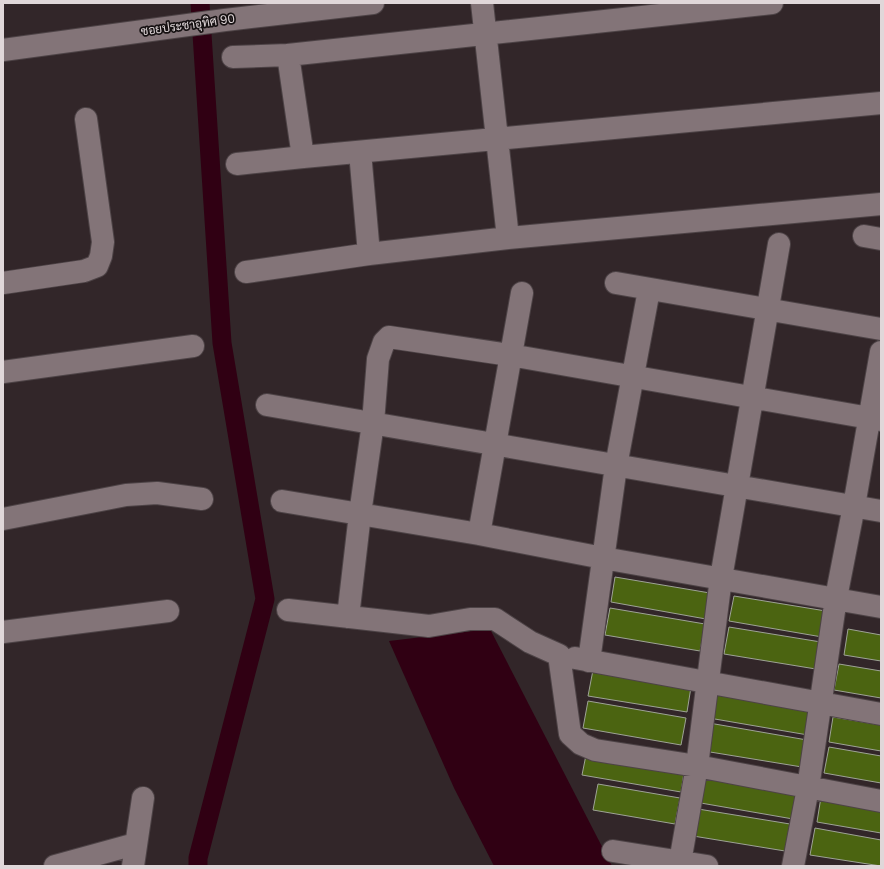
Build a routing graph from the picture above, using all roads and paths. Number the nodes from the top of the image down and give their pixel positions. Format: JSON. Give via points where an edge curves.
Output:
{"nodes":[{"id":1,"x":373,"y":3,"type":"edge"},
{"id":2,"x":482,"y":3,"type":"edge"},
{"id":3,"x":772,"y":3,"type":"edge"},
{"id":4,"x":487,"y":34,"type":"junction"},
{"id":5,"x":3,"y":50,"type":"edge"},
{"id":6,"x":288,"y":55,"type":"junction"},
{"id":7,"x":232,"y":57,"type":"dead end"},
{"id":8,"x":881,"y":103,"type":"edge"},
{"id":9,"x":86,"y":119,"type":"dead end"},
{"id":10,"x":498,"y":139,"type":"junction"},
{"id":11,"x":360,"y":152,"type":"junction"},
{"id":12,"x":303,"y":157,"type":"junction"},
{"id":13,"x":237,"y":164,"type":"dead end"},
{"id":14,"x":881,"y":204,"type":"edge"},
{"id":15,"x":508,"y":238,"type":"junction"},
{"id":16,"x":779,"y":244,"type":"dead end"},
{"id":17,"x":369,"y":254,"type":"junction"},
{"id":18,"x":246,"y":272,"type":"dead end"},
{"id":19,"x":3,"y":283,"type":"edge"},
{"id":20,"x":616,"y":283,"type":"dead end"},
{"id":21,"x":649,"y":290,"type":"junction"},
{"id":22,"x":522,"y":293,"type":"dead end"},
{"id":23,"x":767,"y":310,"type":"junction"},
{"id":24,"x":881,"y":329,"type":"edge"},
{"id":25,"x":193,"y":346,"type":"dead end"},
{"id":26,"x":881,"y":352,"type":"edge"},
{"id":27,"x":510,"y":355,"type":"junction"},
{"id":28,"x":3,"y":372,"type":"edge"},
{"id":29,"x":632,"y":377,"type":"junction"},
{"id":30,"x":752,"y":399,"type":"junction"},
{"id":31,"x":267,"y":405,"type":"dead end"},
{"id":32,"x":875,"y":419,"type":"edge"},
{"id":33,"x":373,"y":424,"type":"junction"},
{"id":34,"x":494,"y":445,"type":"junction"},
{"id":35,"x":616,"y":466,"type":"junction"},
{"id":36,"x":737,"y":486,"type":"junction"},
{"id":37,"x":202,"y":499,"type":"dead end"},
{"id":38,"x":282,"y":501,"type":"dead end"},
{"id":39,"x":854,"y":506,"type":"junction"},
{"id":40,"x":881,"y":511,"type":"edge"},
{"id":41,"x":360,"y":514,"type":"junction"},
{"id":42,"x":3,"y":519,"type":"edge"},
{"id":43,"x":478,"y":534,"type":"junction"},
{"id":44,"x":603,"y":558,"type":"junction"},
{"id":45,"x":721,"y":578,"type":"junction"},
{"id":46,"x":836,"y":598,"type":"junction"},
{"id":47,"x":881,"y":607,"type":"edge"},
{"id":48,"x":288,"y":610,"type":"dead end"},
{"id":49,"x":168,"y":611,"type":"dead end"},
{"id":50,"x":348,"y":617,"type":"junction"},
{"id":51,"x":3,"y":632,"type":"edge"},
{"id":52,"x":559,"y":655,"type":"junction"},
{"id":53,"x":588,"y":661,"type":"junction"},
{"id":54,"x":709,"y":682,"type":"junction"},
{"id":55,"x":820,"y":702,"type":"junction"},
{"id":56,"x":881,"y":714,"type":"edge"},
{"id":57,"x":697,"y":766,"type":"junction"},
{"id":58,"x":808,"y":788,"type":"junction"},
{"id":59,"x":143,"y":798,"type":"dead end"},
{"id":60,"x":881,"y":802,"type":"edge"},
{"id":61,"x":135,"y":844,"type":"junction"},
{"id":62,"x":613,"y":851,"type":"dead end"},
{"id":63,"x":680,"y":862,"type":"junction"},
{"id":64,"x":55,"y":866,"type":"edge"},
{"id":65,"x":133,"y":866,"type":"edge"},
{"id":66,"x":707,"y":866,"type":"edge"},
{"id":67,"x":793,"y":866,"type":"edge"}],
"edges":[{"from":1,"to":5,"type":"street","name":"ซอยประชาอุทิศ 90"},
{"from":2,"to":4,"type":"street"},
{"from":3,"to":4,"type":"street"},
{"from":4,"to":6,"type":"street"},
{"from":4,"to":10,"type":"street"},
{"from":6,"to":7,"type":"street"},
{"from":6,"to":12,"type":"street"},
{"from":8,"to":10,"type":"street"},
{"from":9,"to":19,"type":"street","via":[[103,242],[98,266],[84,271]]},
{"from":10,"to":11,"type":"street"},
{"from":10,"to":15,"type":"street"},
{"from":11,"to":12,"type":"street"},
{"from":11,"to":17,"type":"street"},
{"from":12,"to":13,"type":"street"},
{"from":14,"to":15,"type":"street"},
{"from":15,"to":17,"type":"street"},
{"from":16,"to":23,"type":"street"},
{"from":17,"to":18,"type":"street"},
{"from":20,"to":21,"type":"street"},
{"from":21,"to":23,"type":"street"},
{"from":21,"to":29,"type":"street"},
{"from":22,"to":27,"type":"street"},
{"from":23,"to":24,"type":"street"},
{"from":23,"to":30,"type":"street"},
{"from":25,"to":28,"type":"street"},
{"from":26,"to":32,"type":"street"},
{"from":27,"to":29,"type":"street"},
{"from":27,"to":33,"type":"street","via":[[390,337],[384,342],[378,359]]},
{"from":27,"to":34,"type":"street"},
{"from":29,"to":30,"type":"street"},
{"from":29,"to":35,"type":"street"},
{"from":30,"to":32,"type":"street"},
{"from":30,"to":36,"type":"street"},
{"from":31,"to":33,"type":"street"},
{"from":32,"to":39,"type":"street"},
{"from":33,"to":34,"type":"street"},
{"from":33,"to":41,"type":"street"},
{"from":34,"to":35,"type":"street"},
{"from":34,"to":43,"type":"street"},
{"from":35,"to":36,"type":"street"},
{"from":35,"to":44,"type":"street"},
{"from":36,"to":39,"type":"street"},
{"from":36,"to":45,"type":"street"},
{"from":37,"to":42,"type":"street","via":[[157,493],[126,495]]},
{"from":38,"to":41,"type":"street"},
{"from":39,"to":40,"type":"street"},
{"from":39,"to":46,"type":"street"},
{"from":41,"to":43,"type":"street"},
{"from":41,"to":50,"type":"street"},
{"from":43,"to":44,"type":"street"},
{"from":44,"to":45,"type":"street"},
{"from":44,"to":53,"type":"street"},
{"from":45,"to":46,"type":"street"},
{"from":45,"to":54,"type":"street"},
{"from":46,"to":47,"type":"street"},
{"from":46,"to":55,"type":"street"},
{"from":48,"to":50,"type":"street"},
{"from":49,"to":51,"type":"street"},
{"from":50,"to":52,"type":"street","via":[[429,626],[470,619],[495,620],[530,642]]},
{"from":52,"to":53,"type":"street"},
{"from":52,"to":57,"type":"street","via":[[570,734],[581,744],[595,750]]},
{"from":53,"to":54,"type":"street"},
{"from":54,"to":55,"type":"street"},
{"from":54,"to":57,"type":"street"},
{"from":55,"to":56,"type":"street"},
{"from":55,"to":58,"type":"street"},
{"from":57,"to":58,"type":"street"},
{"from":57,"to":63,"type":"street"},
{"from":58,"to":60,"type":"street"},
{"from":58,"to":67,"type":"street"},
{"from":59,"to":61,"type":"street"},
{"from":61,"to":64,"type":"street"},
{"from":61,"to":65,"type":"street"},
{"from":62,"to":63,"type":"street"},
{"from":63,"to":66,"type":"street"}]}
